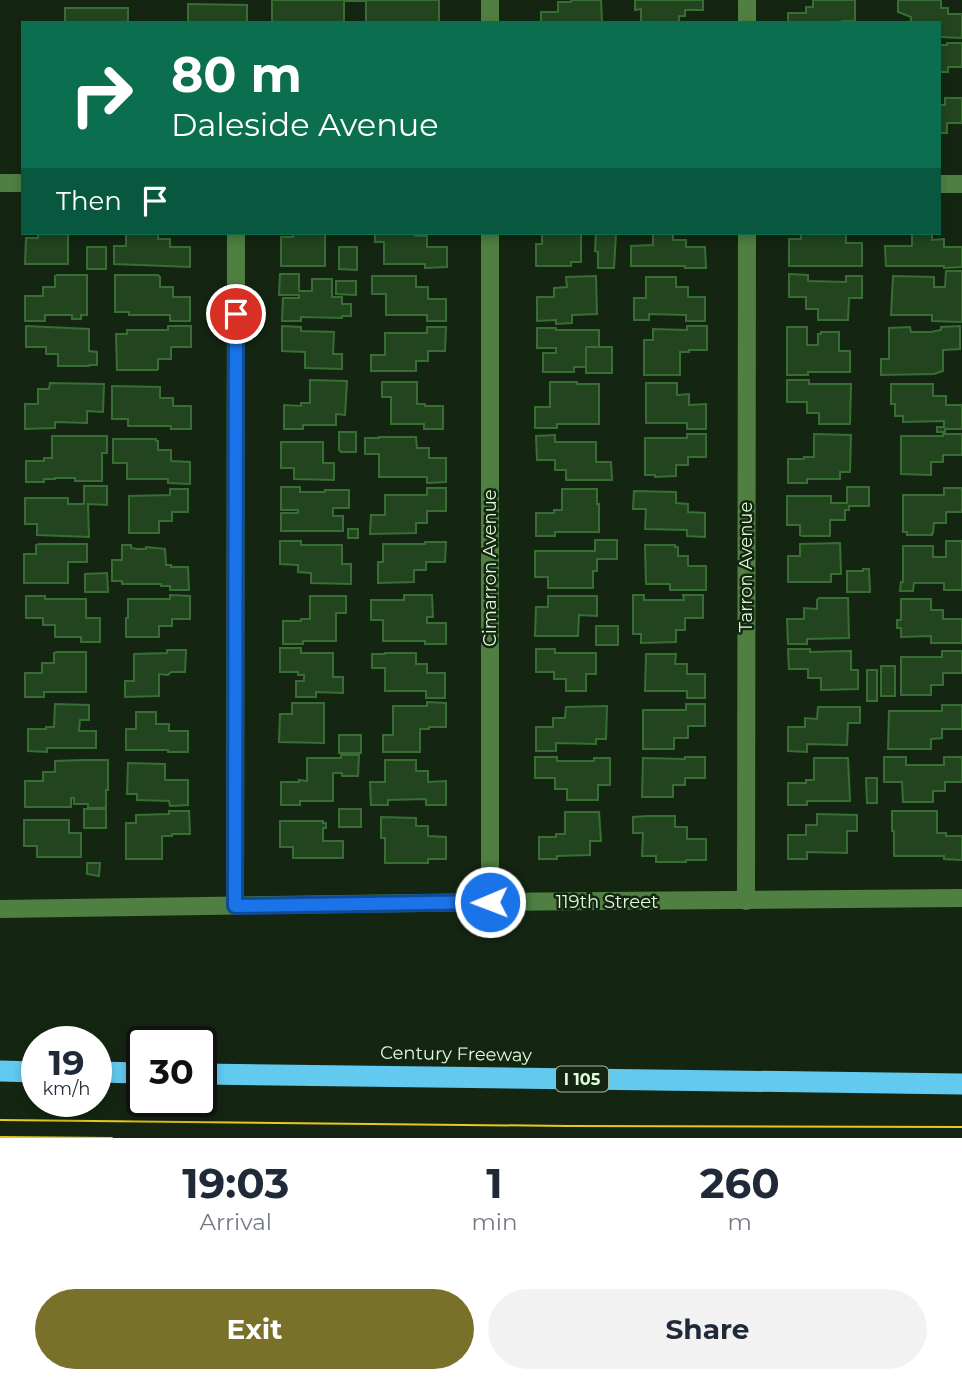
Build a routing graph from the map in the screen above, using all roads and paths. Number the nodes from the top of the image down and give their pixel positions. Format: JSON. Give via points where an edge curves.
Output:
{"nodes":[{"id":1,"x":490,"y":0,"type":"edge"},
{"id":2,"x":747,"y":0,"type":"edge"},
{"id":3,"x":490,"y":21,"type":"edge"},
{"id":4,"x":747,"y":21,"type":"edge"},
{"id":5,"x":0,"y":183,"type":"edge"},
{"id":6,"x":21,"y":183,"type":"edge"},
{"id":7,"x":941,"y":184,"type":"edge"},
{"id":8,"x":962,"y":184,"type":"edge"},
{"id":9,"x":236,"y":235,"type":"edge"},
{"id":10,"x":490,"y":235,"type":"edge"},
{"id":11,"x":747,"y":235,"type":"edge"},
{"id":12,"x":962,"y":898,"type":"edge"},
{"id":13,"x":746,"y":901,"type":"junction"},
{"id":14,"x":490,"y":902,"type":"junction"},
{"id":15,"x":235,"y":906,"type":"junction"},
{"id":16,"x":0,"y":909,"type":"edge"},
{"id":17,"x":0,"y":1071,"type":"edge"},
{"id":18,"x":21,"y":1072,"type":"edge"},
{"id":19,"x":217,"y":1074,"type":"edge"},
{"id":20,"x":962,"y":1084,"type":"edge"}],
"edges":[{"from":1,"to":3,"type":"street"},
{"from":2,"to":4,"type":"street"},
{"from":5,"to":6,"type":"street"},
{"from":7,"to":8,"type":"street"},
{"from":9,"to":15,"type":"street"},
{"from":10,"to":14,"type":"street","name":"Cimarron Avenue"},
{"from":11,"to":13,"type":"street","name":"Tarron Avenue"},
{"from":12,"to":13,"type":"street","name":"119th Street"},
{"from":13,"to":14,"type":"street","name":"119th Street"},
{"from":14,"to":15,"type":"street","name":"119th Street"},
{"from":15,"to":16,"type":"street","name":"119th Street"},
{"from":17,"to":18,"type":"highway"},
{"from":19,"to":20,"type":"highway","name":"Century Freeway","number":"I 105"}]}
